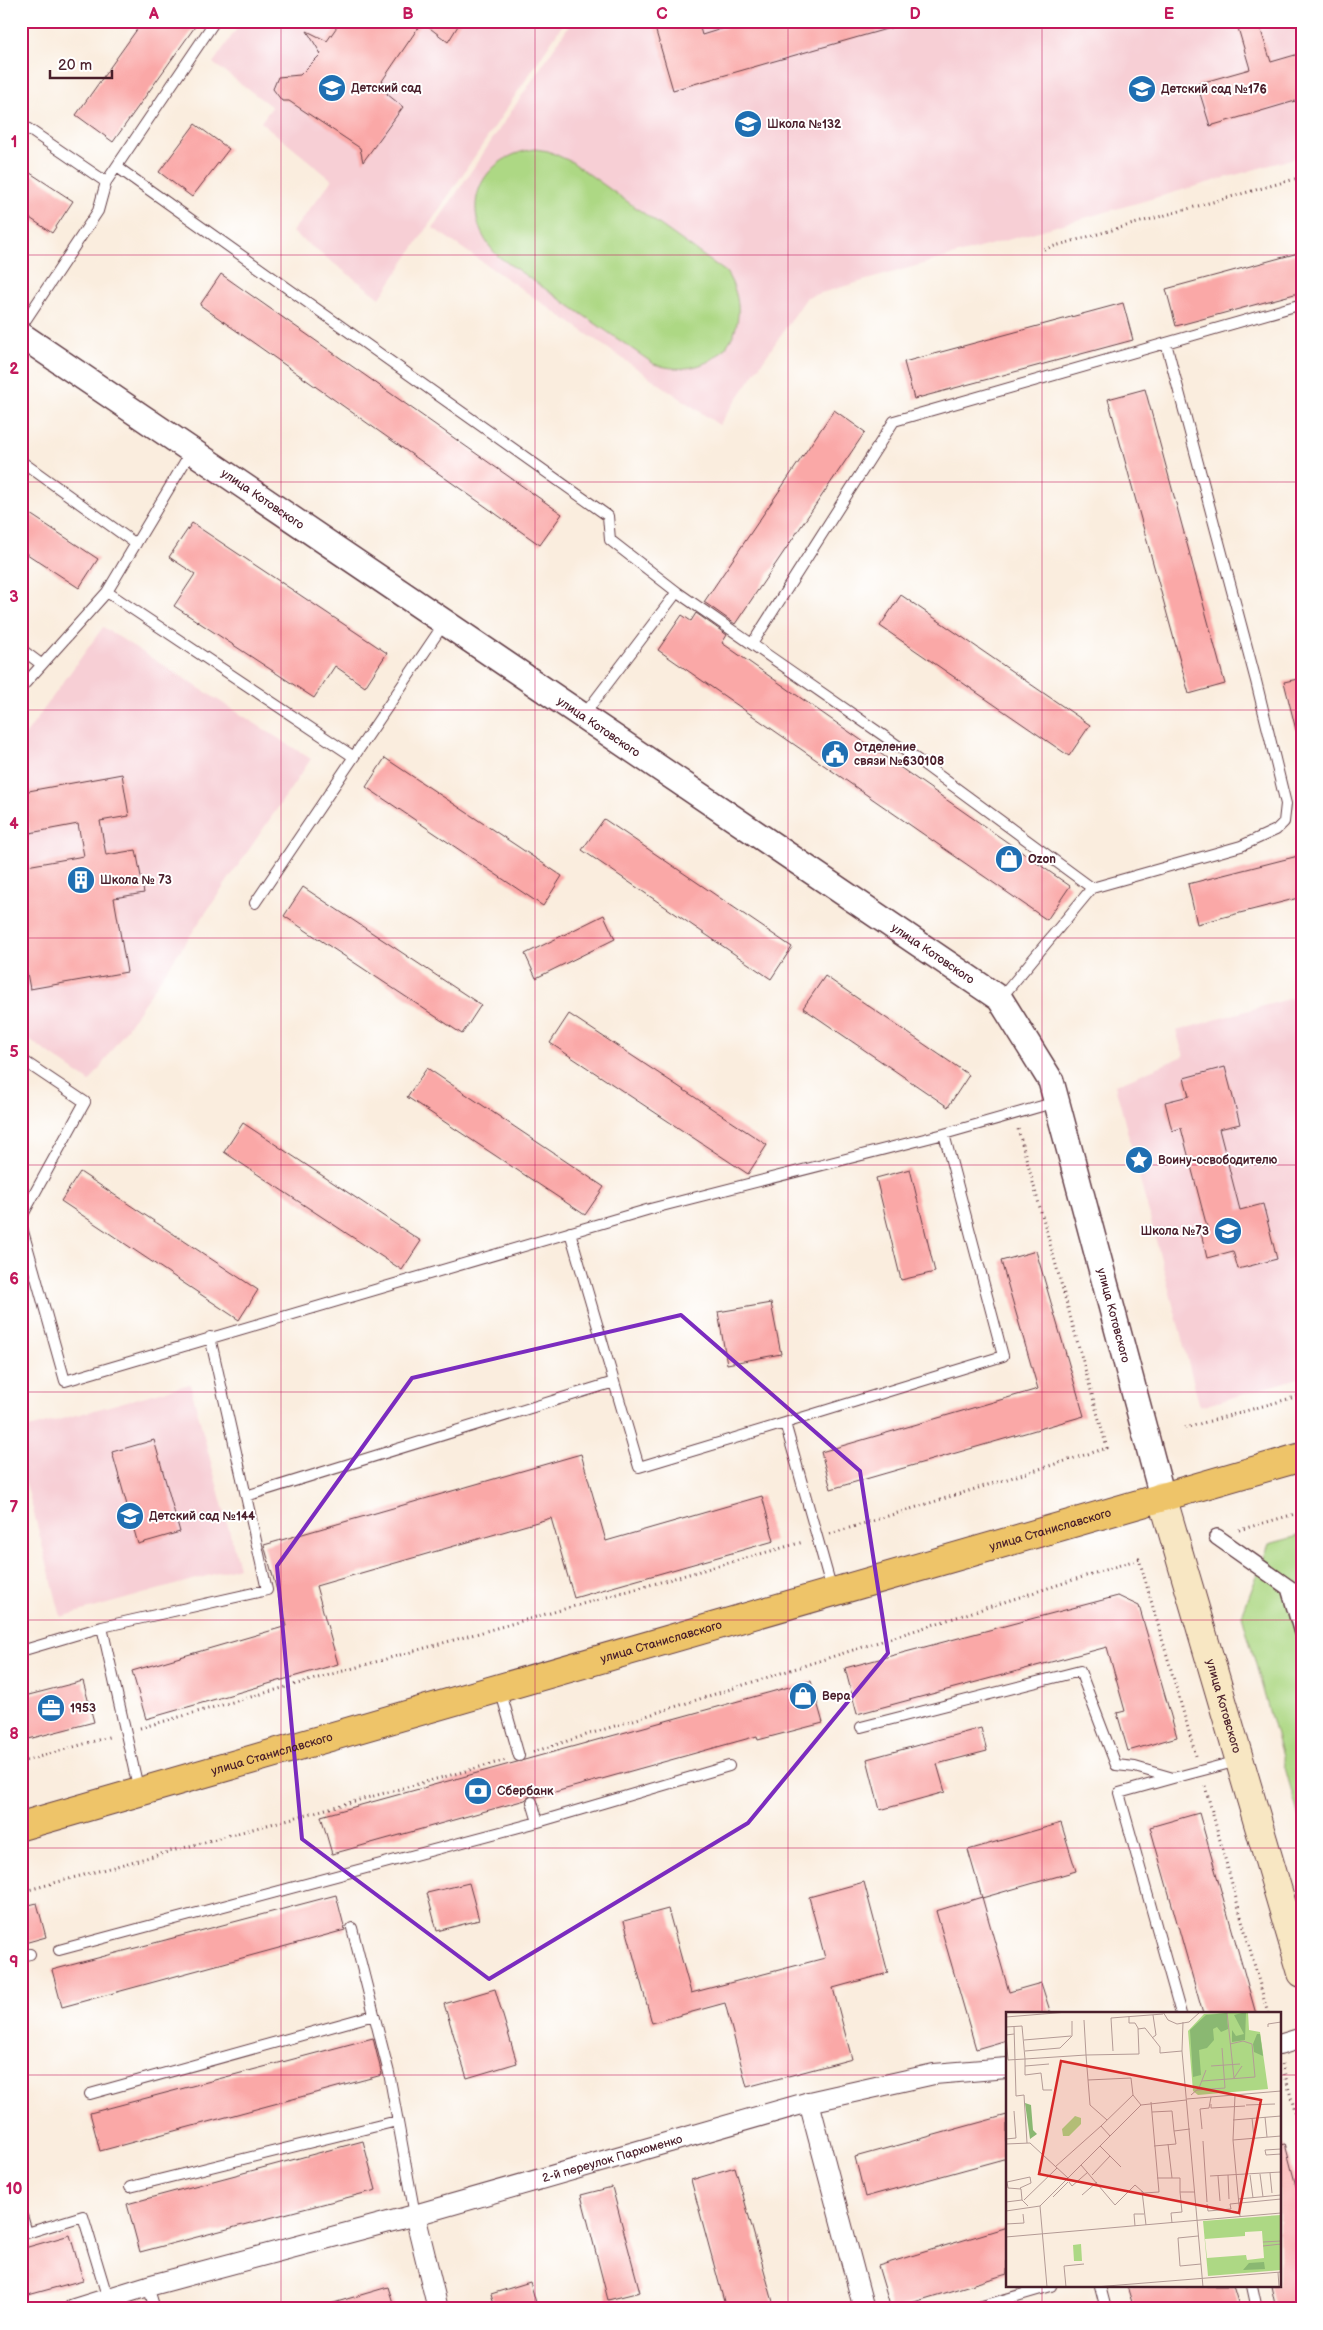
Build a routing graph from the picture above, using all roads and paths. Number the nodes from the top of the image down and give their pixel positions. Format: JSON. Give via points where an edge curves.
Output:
{"nodes":[{"id":1,"x":215,"y":21,"type":"edge"},
{"id":2,"x":21,"y":124,"type":"edge"},
{"id":3,"x":117,"y":167,"type":"junction"},
{"id":4,"x":1302,"y":177,"type":"edge"},
{"id":5,"x":106,"y":182,"type":"junction"},
{"id":6,"x":1044,"y":249,"type":"dead end"},
{"id":7,"x":1302,"y":304,"type":"edge"},
{"id":8,"x":21,"y":326,"type":"edge"},
{"id":9,"x":21,"y":335,"type":"edge"},
{"id":10,"x":1166,"y":343,"type":"junction"},
{"id":11,"x":192,"y":450,"type":"junction"},
{"id":12,"x":21,"y":461,"type":"edge"},
{"id":13,"x":136,"y":544,"type":"junction"},
{"id":14,"x":107,"y":592,"type":"junction"},
{"id":15,"x":677,"y":592,"type":"junction"},
{"id":16,"x":445,"y":622,"type":"junction"},
{"id":17,"x":752,"y":644,"type":"junction"},
{"id":18,"x":21,"y":649,"type":"edge"},
{"id":19,"x":42,"y":664,"type":"junction"},
{"id":20,"x":21,"y":688,"type":"edge"},
{"id":21,"x":583,"y":716,"type":"junction"},
{"id":22,"x":354,"y":757,"type":"junction"},
{"id":23,"x":1092,"y":888,"type":"junction"},
{"id":24,"x":256,"y":903,"type":"dead end"},
{"id":25,"x":1000,"y":999,"type":"junction"},
{"id":26,"x":21,"y":1059,"type":"edge"},
{"id":27,"x":1057,"y":1102,"type":"junction"},
{"id":28,"x":1014,"y":1114,"type":"junction"},
{"id":29,"x":944,"y":1134,"type":"junction"},
{"id":30,"x":33,"y":1197,"type":"junction"},
{"id":31,"x":21,"y":1200,"type":"edge"},
{"id":32,"x":21,"y":1218,"type":"edge"},
{"id":33,"x":21,"y":1224,"type":"edge"},
{"id":34,"x":570,"y":1232,"type":"junction"},
{"id":35,"x":210,"y":1337,"type":"junction"},
{"id":36,"x":614,"y":1382,"type":"junction"},
{"id":37,"x":1302,"y":1395,"type":"edge"},
{"id":38,"x":785,"y":1423,"type":"junction"},
{"id":39,"x":1185,"y":1428,"type":"dead end"},
{"id":40,"x":1302,"y":1457,"type":"edge"},
{"id":41,"x":246,"y":1496,"type":"junction"},
{"id":42,"x":1162,"y":1496,"type":"junction"},
{"id":43,"x":1302,"y":1512,"type":"edge"},
{"id":44,"x":1217,"y":1537,"type":"joint"},
{"id":45,"x":817,"y":1538,"type":"junction"},
{"id":46,"x":1289,"y":1588,"type":"junction"},
{"id":47,"x":833,"y":1593,"type":"junction"},
{"id":48,"x":1302,"y":1597,"type":"edge"},
{"id":49,"x":102,"y":1627,"type":"junction"},
{"id":50,"x":1302,"y":1633,"type":"edge"},
{"id":51,"x":21,"y":1652,"type":"edge"},
{"id":52,"x":500,"y":1688,"type":"junction"},
{"id":53,"x":861,"y":1727,"type":"dead end"},
{"id":54,"x":126,"y":1732,"type":"junction"},
{"id":55,"x":519,"y":1756,"type":"junction"},
{"id":56,"x":1239,"y":1761,"type":"junction"},
{"id":57,"x":21,"y":1762,"type":"edge"},
{"id":58,"x":728,"y":1766,"type":"dead end"},
{"id":59,"x":1200,"y":1772,"type":"junction"},
{"id":60,"x":1173,"y":1778,"type":"junction"},
{"id":61,"x":139,"y":1792,"type":"junction"},
{"id":62,"x":532,"y":1802,"type":"dead end"},
{"id":63,"x":538,"y":1822,"type":"junction"},
{"id":64,"x":21,"y":1826,"type":"edge"},
{"id":65,"x":21,"y":1892,"type":"edge"},
{"id":66,"x":352,"y":1928,"type":"dead end"},
{"id":67,"x":59,"y":1950,"type":"dead end"},
{"id":68,"x":1302,"y":1972,"type":"edge"},
{"id":69,"x":1180,"y":2012,"type":"edge"},
{"id":70,"x":1267,"y":2012,"type":"edge"},
{"id":71,"x":374,"y":2015,"type":"junction"},
{"id":72,"x":1302,"y":2038,"type":"edge"},
{"id":73,"x":1280,"y":2054,"type":"edge"},
{"id":74,"x":1006,"y":2068,"type":"edge"},
{"id":75,"x":90,"y":2094,"type":"dead end"},
{"id":76,"x":809,"y":2102,"type":"junction"},
{"id":77,"x":397,"y":2121,"type":"junction"},
{"id":78,"x":1302,"y":2137,"type":"edge"},
{"id":79,"x":130,"y":2187,"type":"dead end"},
{"id":80,"x":21,"y":2212,"type":"edge"},
{"id":81,"x":415,"y":2215,"type":"junction"},
{"id":82,"x":148,"y":2286,"type":"junction"},
{"id":83,"x":1044,"y":2288,"type":"edge"},
{"id":84,"x":1101,"y":2288,"type":"edge"},
{"id":85,"x":1252,"y":2288,"type":"edge"},
{"id":86,"x":109,"y":2303,"type":"edge"},
{"id":87,"x":74,"y":2309,"type":"edge"},
{"id":88,"x":155,"y":2309,"type":"edge"},
{"id":89,"x":438,"y":2309,"type":"edge"},
{"id":90,"x":864,"y":2309,"type":"edge"},
{"id":91,"x":972,"y":2309,"type":"edge"},
{"id":92,"x":1106,"y":2309,"type":"edge"},
{"id":93,"x":1257,"y":2309,"type":"edge"}],
"edges":[{"from":1,"to":3,"type":"lane"},
{"from":2,"to":5,"type":"lane"},
{"from":3,"to":5,"type":"lane"},
{"from":3,"to":15,"type":"lane","via":[[608,516],[610,540]]},
{"from":4,"to":6,"type":"path"},
{"from":5,"to":8,"type":"lane","via":[[98,211]]},
{"from":7,"to":10,"type":"lane"},
{"from":9,"to":11,"type":"street","name":"улица Котовского"},
{"from":10,"to":17,"type":"lane","via":[[894,420]]},
{"from":10,"to":23,"type":"lane","via":[[1258,690],[1286,804],[1284,822],[1276,830],[1241,846]]},
{"from":11,"to":13,"type":"lane"},
{"from":11,"to":16,"type":"street","name":"улица Котовского"},
{"from":12,"to":13,"type":"lane"},
{"from":13,"to":14,"type":"lane"},
{"from":14,"to":19,"type":"lane"},
{"from":14,"to":22,"type":"lane"},
{"from":15,"to":17,"type":"lane"},
{"from":15,"to":21,"type":"lane"},
{"from":16,"to":21,"type":"street","name":"улица Котовского"},
{"from":16,"to":22,"type":"lane"},
{"from":17,"to":23,"type":"lane","via":[[907,752]]},
{"from":18,"to":19,"type":"lane"},
{"from":19,"to":20,"type":"lane"},
{"from":21,"to":25,"type":"street","name":"улица Котовского"},
{"from":22,"to":24,"type":"lane"},
{"from":23,"to":25,"type":"lane"},
{"from":25,"to":27,"type":"street","name":"улица Котовского","via":[[1051,1081]]},
{"from":26,"to":30,"type":"lane","via":[[85,1102]]},
{"from":27,"to":28,"type":"lane"},
{"from":27,"to":42,"type":"street","name":"улица Котовского"},
{"from":28,"to":29,"type":"lane"},
{"from":28,"to":45,"type":"path","via":[[1107,1448]]},
{"from":29,"to":34,"type":"lane"},
{"from":29,"to":38,"type":"lane","via":[[1003,1356]]},
{"from":30,"to":31,"type":"lane"},
{"from":30,"to":32,"type":"lane"},
{"from":33,"to":35,"type":"lane","via":[[64,1381]]},
{"from":34,"to":35,"type":"lane"},
{"from":34,"to":36,"type":"lane"},
{"from":35,"to":41,"type":"lane"},
{"from":36,"to":38,"type":"lane","via":[[639,1467]]},
{"from":36,"to":41,"type":"lane"},
{"from":37,"to":39,"type":"path"},
{"from":38,"to":45,"type":"lane"},
{"from":40,"to":42,"type":"main road","name":"улица Станиславского"},
{"from":41,"to":49,"type":"lane","via":[[267,1590]]},
{"from":42,"to":47,"type":"main road","name":"улица Станиславского"},
{"from":42,"to":56,"type":"main road","name":"улица Котовского"},
{"from":43,"to":44,"type":"path"},
{"from":44,"to":46,"type":"street"},
{"from":45,"to":47,"type":"lane"},
{"from":45,"to":54,"type":"path"},
{"from":46,"to":48,"type":"street"},
{"from":46,"to":50,"type":"street"},
{"from":47,"to":52,"type":"main road","name":"улица Станиславского"},
{"from":49,"to":51,"type":"lane"},
{"from":49,"to":54,"type":"lane"},
{"from":52,"to":55,"type":"lane"},
{"from":52,"to":61,"type":"main road","name":"улица Станиславского"},
{"from":53,"to":60,"type":"lane","via":[[1080,1672],[1116,1765]]},
{"from":54,"to":57,"type":"path"},
{"from":54,"to":61,"type":"lane"},
{"from":55,"to":59,"type":"path","via":[[1139,1559]]},
{"from":55,"to":65,"type":"path"},
{"from":56,"to":59,"type":"lane"},
{"from":56,"to":68,"type":"main road","name":"улица Котовского"},
{"from":58,"to":63,"type":"lane"},
{"from":59,"to":60,"type":"lane"},
{"from":59,"to":70,"type":"path"},
{"from":60,"to":69,"type":"lane","via":[[1119,1793]]},
{"from":61,"to":64,"type":"main road","name":"улица Станиславского"},
{"from":62,"to":63,"type":"lane"},
{"from":63,"to":67,"type":"lane"},
{"from":66,"to":71,"type":"lane"},
{"from":71,"to":75,"type":"lane"},
{"from":71,"to":77,"type":"lane"},
{"from":72,"to":73,"type":"street"},
{"from":73,"to":78,"type":"path"},
{"from":74,"to":76,"type":"street","name":"2-й переулок Пархоменко","via":[[934,2074]]},
{"from":76,"to":81,"type":"street","name":"2-й переулок Пархоменко"},
{"from":76,"to":90,"type":"street"},
{"from":77,"to":79,"type":"lane"},
{"from":77,"to":81,"type":"lane"},
{"from":80,"to":86,"type":"lane","via":[[27,2233],[83,2216]]},
{"from":81,"to":82,"type":"street","name":"2-й переулок Пархоменко"},
{"from":81,"to":89,"type":"street"},
{"from":82,"to":86,"type":"street","name":"2-й переулок Пархоменко"},
{"from":82,"to":88,"type":"lane"},
{"from":83,"to":91,"type":"lane"},
{"from":84,"to":92,"type":"lane"},
{"from":85,"to":93,"type":"lane"},
{"from":86,"to":87,"type":"street","name":"2-й переулок Пархоменко"}]}
